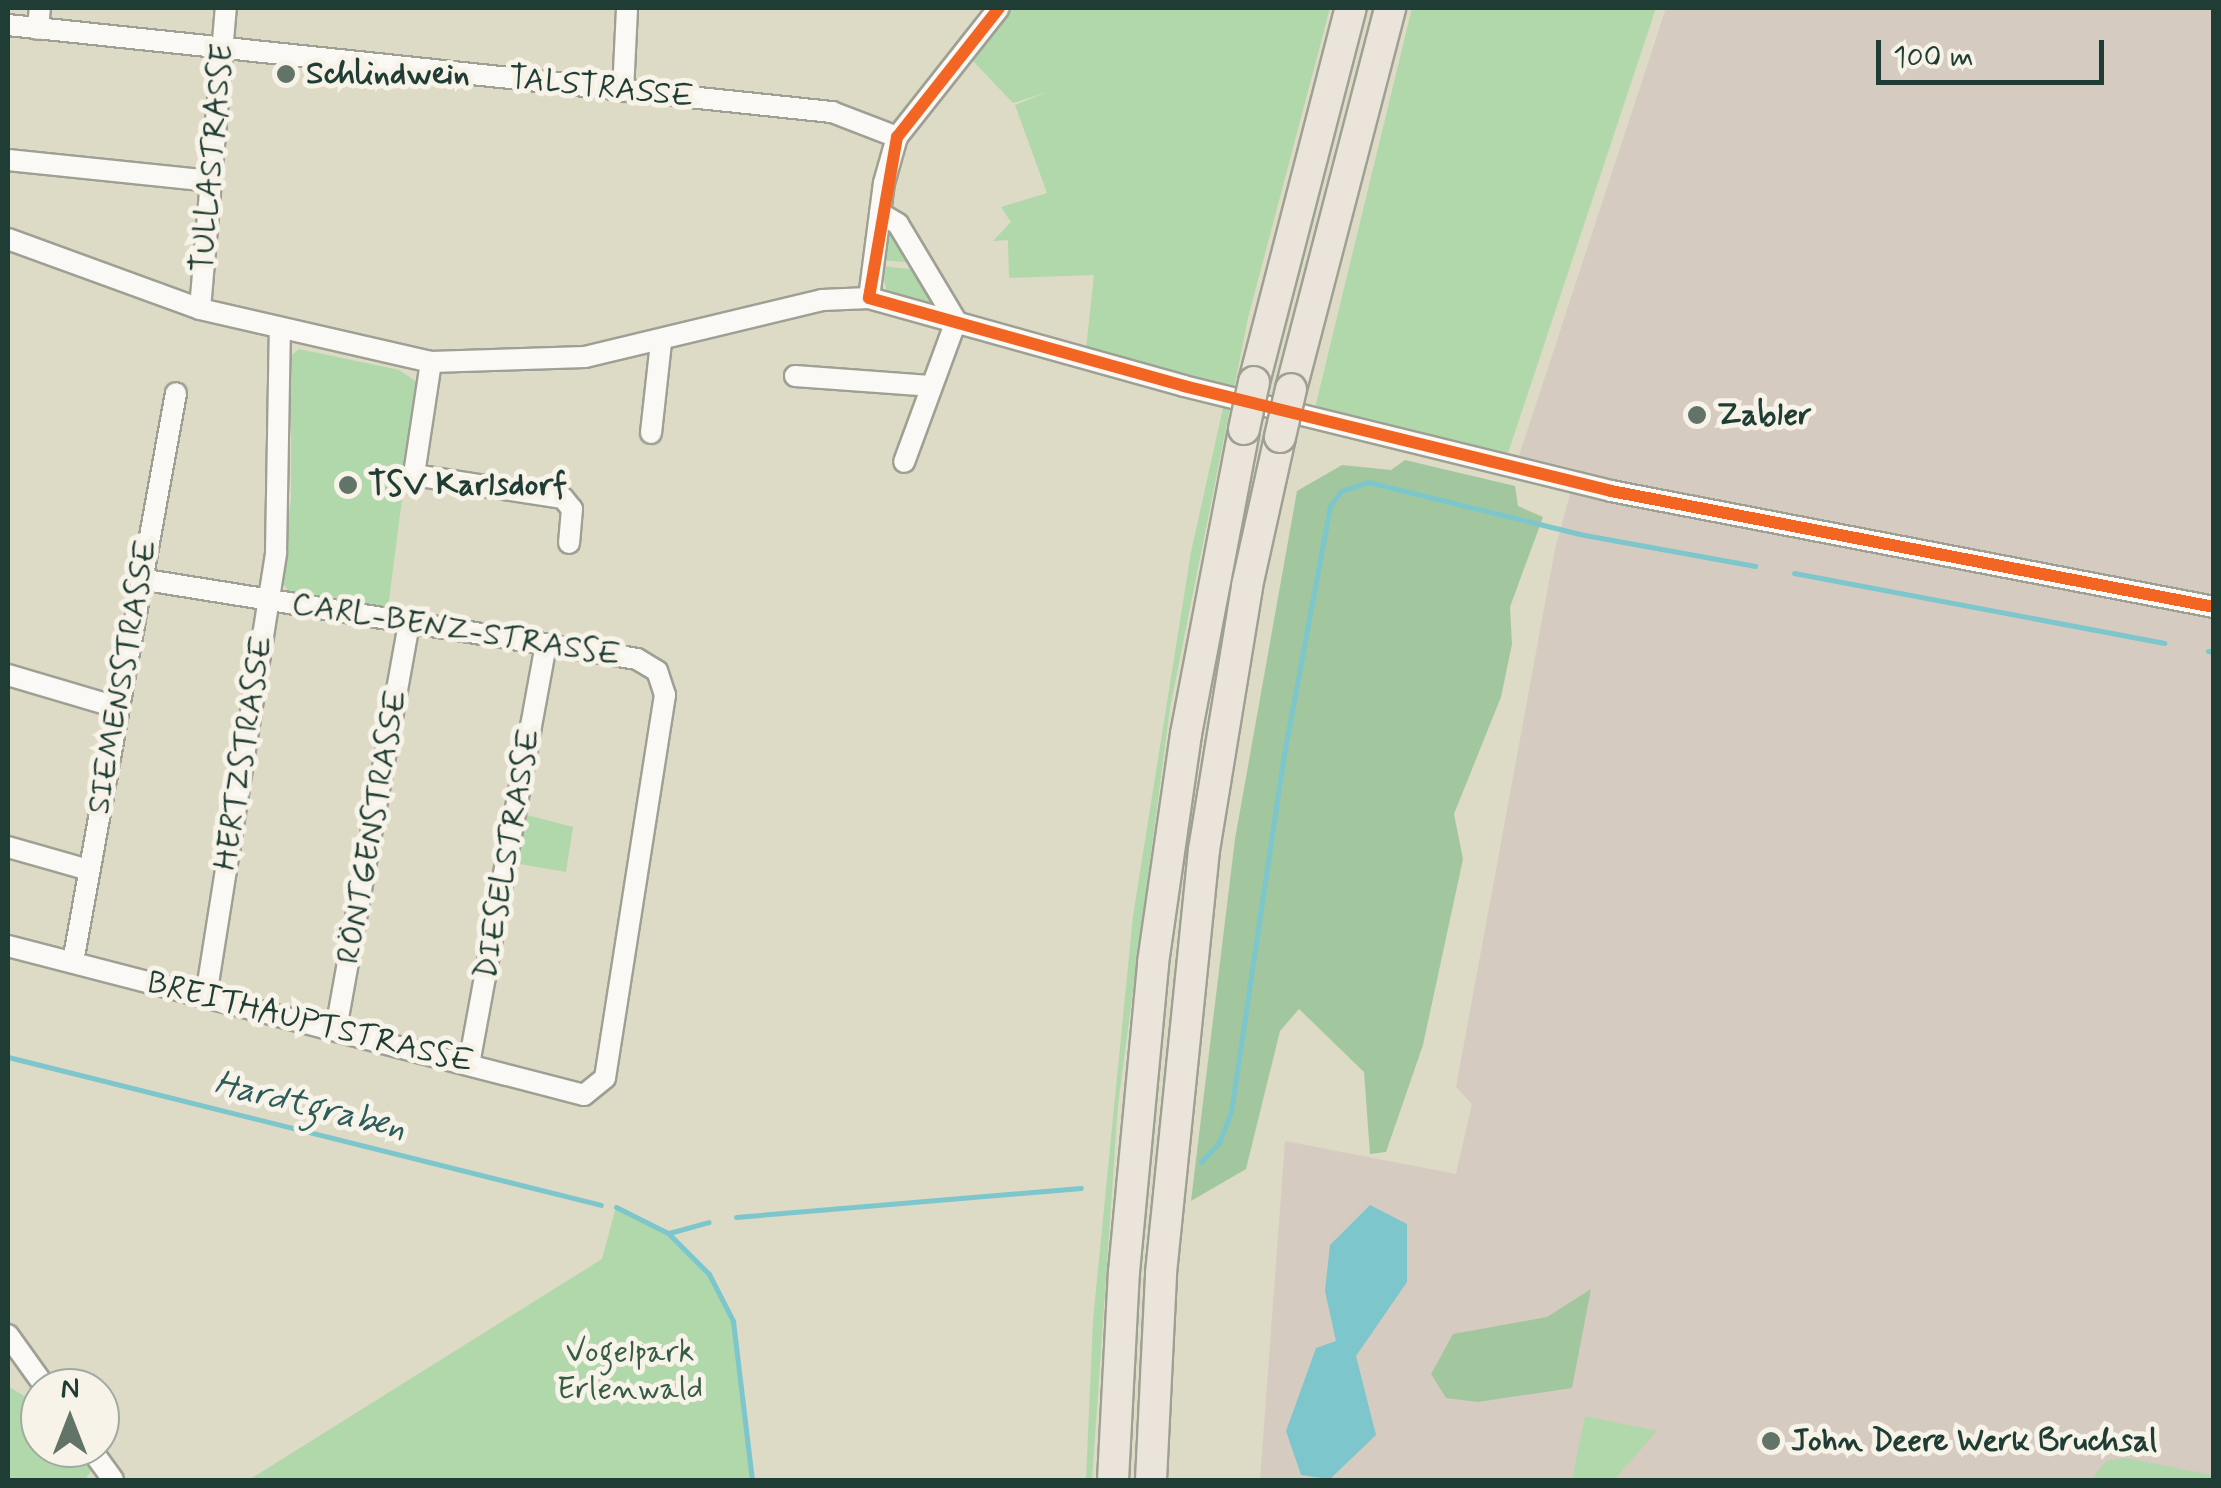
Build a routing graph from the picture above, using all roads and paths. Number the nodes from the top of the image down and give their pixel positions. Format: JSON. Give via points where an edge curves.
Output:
{"nodes":[{"id":1,"x":226,"y":8,"type":"edge"},
{"id":2,"x":627,"y":8,"type":"edge"},
{"id":3,"x":999,"y":8,"type":"edge"},
{"id":4,"x":1351,"y":8,"type":"edge"},
{"id":5,"x":1390,"y":8,"type":"edge"},
{"id":6,"x":39,"y":18,"type":"edge"},
{"id":7,"x":8,"y":25,"type":"edge"},
{"id":8,"x":223,"y":49,"type":"junction"},
{"id":9,"x":624,"y":91,"type":"junction"},
{"id":10,"x":897,"y":137,"type":"junction"},
{"id":11,"x":8,"y":160,"type":"edge"},
{"id":12,"x":211,"y":181,"type":"junction"},
{"id":13,"x":880,"y":213,"type":"junction"},
{"id":14,"x":8,"y":239,"type":"edge"},
{"id":15,"x":870,"y":298,"type":"junction"},
{"id":16,"x":200,"y":310,"type":"junction"},
{"id":17,"x":956,"y":320,"type":"junction"},
{"id":18,"x":280,"y":330,"type":"junction"},
{"id":19,"x":662,"y":342,"type":"junction"},
{"id":20,"x":431,"y":362,"type":"junction"},
{"id":21,"x":795,"y":376,"type":"dead end"},
{"id":22,"x":930,"y":386,"type":"junction"},
{"id":23,"x":176,"y":393,"type":"dead end"},
{"id":24,"x":652,"y":433,"type":"dead end"},
{"id":25,"x":904,"y":462,"type":"dead end"},
{"id":26,"x":569,"y":543,"type":"dead end"},
{"id":27,"x":140,"y":579,"type":"junction"},
{"id":28,"x":268,"y":601,"type":"junction"},
{"id":29,"x":2214,"y":607,"type":"edge"},
{"id":30,"x":410,"y":624,"type":"junction"},
{"id":31,"x":546,"y":645,"type":"junction"},
{"id":32,"x":8,"y":674,"type":"edge"},
{"id":33,"x":116,"y":707,"type":"junction"},
{"id":34,"x":8,"y":848,"type":"edge"},
{"id":35,"x":89,"y":870,"type":"junction"},
{"id":36,"x":8,"y":946,"type":"edge"},
{"id":37,"x":73,"y":962,"type":"junction"},
{"id":38,"x":206,"y":996,"type":"junction"},
{"id":39,"x":336,"y":1030,"type":"junction"},
{"id":40,"x":469,"y":1064,"type":"junction"},
{"id":41,"x":605,"y":1078,"type":"joint"},
{"id":42,"x":8,"y":1336,"type":"edge"},
{"id":43,"x":31,"y":1368,"type":"edge"},
{"id":44,"x":1113,"y":1480,"type":"edge"},
{"id":45,"x":1150,"y":1480,"type":"edge"}],
"edges":[{"from":1,"to":8,"type":"street","name":"TULLASTRASSE"},
{"from":2,"to":9,"type":"street"},
{"from":3,"to":10,"type":"street"},
{"from":4,"to":44,"type":"highway","bridge":true,"via":[[1254,382],[1186,734],[1153,963],[1124,1272]]},
{"from":5,"to":45,"type":"highway","bridge":true,"via":[[1247,586],[1204,850],[1164,1234]]},
{"from":6,"to":7,"type":"street","name":"TALSTRASSE"},
{"from":6,"to":8,"type":"street","name":"TALSTRASSE"},
{"from":8,"to":9,"type":"street","name":"TALSTRASSE"},
{"from":8,"to":12,"type":"street","name":"TULLASTRASSE"},
{"from":9,"to":10,"type":"street","name":"TALSTRASSE","via":[[832,112]]},
{"from":10,"to":13,"type":"street"},
{"from":11,"to":12,"type":"street"},
{"from":12,"to":16,"type":"street","name":"TULLASTRASSE"},
{"from":13,"to":15,"type":"street"},
{"from":13,"to":17,"type":"street","via":[[898,224]]},
{"from":14,"to":16,"type":"street","via":[[47,259]]},
{"from":15,"to":17,"type":"street"},
{"from":15,"to":19,"type":"street","via":[[822,300]]},
{"from":16,"to":18,"type":"street"},
{"from":17,"to":22,"type":"street"},
{"from":17,"to":29,"type":"street","via":[[1223,396],[1611,491]]},
{"from":18,"to":20,"type":"street"},
{"from":18,"to":28,"type":"street","name":"HERTZSTRASSE","via":[[279,521]]},
{"from":19,"to":20,"type":"street","via":[[535,364]]},
{"from":19,"to":24,"type":"street"},
{"from":20,"to":26,"type":"street","via":[[414,475],[563,498],[572,509]]},
{"from":21,"to":22,"type":"street"},
{"from":22,"to":25,"type":"street"},
{"from":23,"to":27,"type":"street","name":"SIEMENSSTRASSE"},
{"from":27,"to":28,"type":"street","name":"CARL-BENZ-STRASSE"},
{"from":27,"to":33,"type":"street","name":"SIEMENSSTRASSE"},
{"from":28,"to":30,"type":"street","name":"CARL-BENZ-STRASSE"},
{"from":28,"to":38,"type":"street","name":"HERTZSTRASSE"},
{"from":30,"to":31,"type":"street","name":"CARL-BENZ-STRASSE"},
{"from":30,"to":39,"type":"street","name":"RÖNTGENSTRASSE"},
{"from":31,"to":40,"type":"street","name":"DIESELSTRASSE"},
{"from":31,"to":41,"type":"street","name":"CARL-BENZ-STRASSE","via":[[637,659],[657,671],[665,695]]},
{"from":32,"to":33,"type":"street"},
{"from":33,"to":35,"type":"street","name":"SIEMENSSTRASSE"},
{"from":34,"to":35,"type":"street"},
{"from":35,"to":37,"type":"street","name":"SIEMENSSTRASSE"},
{"from":36,"to":37,"type":"street","name":"BREITHAUPTSTRASSE"},
{"from":37,"to":38,"type":"street","name":"BREITHAUPTSTRASSE"},
{"from":38,"to":39,"type":"street","name":"BREITHAUPTSTRASSE"},
{"from":39,"to":40,"type":"street","name":"BREITHAUPTSTRASSE"},
{"from":40,"to":41,"type":"street","name":"BREITHAUPTSTRASSE","via":[[584,1095]]},
{"from":42,"to":43,"type":"street"}]}
